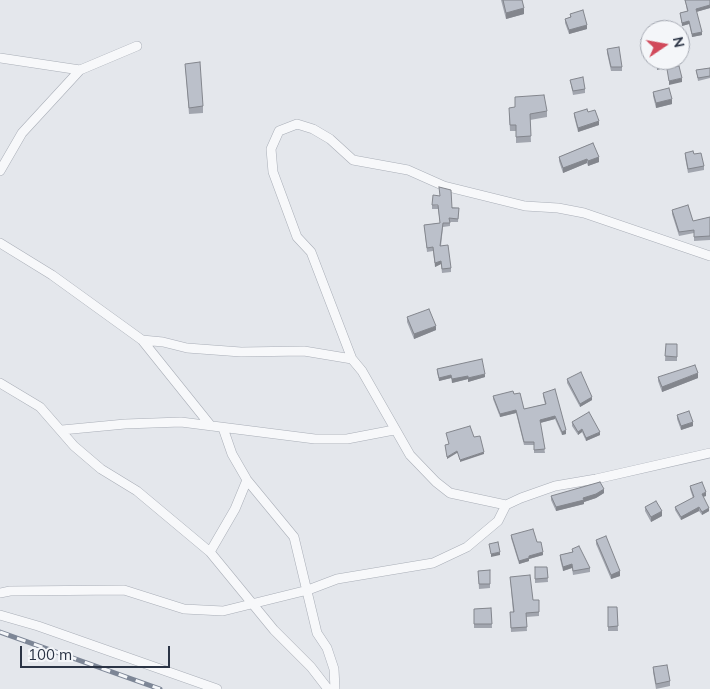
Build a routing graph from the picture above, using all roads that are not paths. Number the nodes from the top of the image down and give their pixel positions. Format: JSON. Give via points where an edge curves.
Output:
{"nodes":[{"id":1,"x":137,"y":46,"type":"dead end"},
{"id":2,"x":0,"y":58,"type":"edge"},
{"id":3,"x":80,"y":70,"type":"junction"},
{"id":4,"x":0,"y":171,"type":"edge"},
{"id":5,"x":0,"y":243,"type":"edge"},
{"id":6,"x":710,"y":256,"type":"edge"},
{"id":7,"x":142,"y":340,"type":"junction"},
{"id":8,"x":352,"y":359,"type":"junction"},
{"id":9,"x":0,"y":383,"type":"edge"},
{"id":10,"x":212,"y":426,"type":"junction"},
{"id":11,"x":223,"y":428,"type":"junction"},
{"id":12,"x":62,"y":430,"type":"junction"},
{"id":13,"x":394,"y":430,"type":"junction"},
{"id":14,"x":710,"y":453,"type":"edge"},
{"id":15,"x":247,"y":480,"type":"junction"},
{"id":16,"x":506,"y":505,"type":"junction"},
{"id":17,"x":210,"y":552,"type":"junction"},
{"id":18,"x":308,"y":590,"type":"junction"},
{"id":19,"x":0,"y":593,"type":"edge"},
{"id":20,"x":252,"y":604,"type":"junction"},
{"id":21,"x":0,"y":615,"type":"edge"},
{"id":22,"x":217,"y":689,"type":"edge"},
{"id":23,"x":328,"y":689,"type":"edge"},
{"id":24,"x":335,"y":689,"type":"edge"}],
"edges":[{"from":1,"to":3,"type":"street"},
{"from":2,"to":3,"type":"street"},
{"from":3,"to":4,"type":"street","via":[[22,133]]},
{"from":5,"to":7,"type":"street","via":[[52,275]]},
{"from":6,"to":8,"type":"street","via":[[584,213],[525,206],[444,186],[408,170],[353,160],[313,128],[297,124],[279,130],[271,149],[273,172],[297,237],[311,252]]},
{"from":7,"to":8,"type":"street","via":[[187,348],[241,352],[304,351]]},
{"from":7,"to":10,"type":"street"},
{"from":8,"to":13,"type":"street"},
{"from":9,"to":12,"type":"street","via":[[40,407]]},
{"from":10,"to":11,"type":"street"},
{"from":10,"to":12,"type":"street","via":[[158,422]]},
{"from":11,"to":13,"type":"street","via":[[315,440],[347,439]]},
{"from":11,"to":15,"type":"street","via":[[232,454]]},
{"from":12,"to":17,"type":"street","via":[[74,446],[143,496]]},
{"from":13,"to":16,"type":"street","via":[[410,455],[450,493]]},
{"from":14,"to":16,"type":"street","via":[[555,486]]},
{"from":15,"to":17,"type":"street"},
{"from":15,"to":18,"type":"street","via":[[294,537]]},
{"from":16,"to":18,"type":"street","via":[[498,521],[467,547],[433,563],[337,579]]},
{"from":17,"to":20,"type":"street"},
{"from":18,"to":20,"type":"street"},
{"from":18,"to":24,"type":"street","via":[[318,633],[334,669]]},
{"from":19,"to":20,"type":"street","via":[[124,590],[184,609],[212,612]]},
{"from":20,"to":23,"type":"street"},
{"from":21,"to":22,"type":"street"}]}
